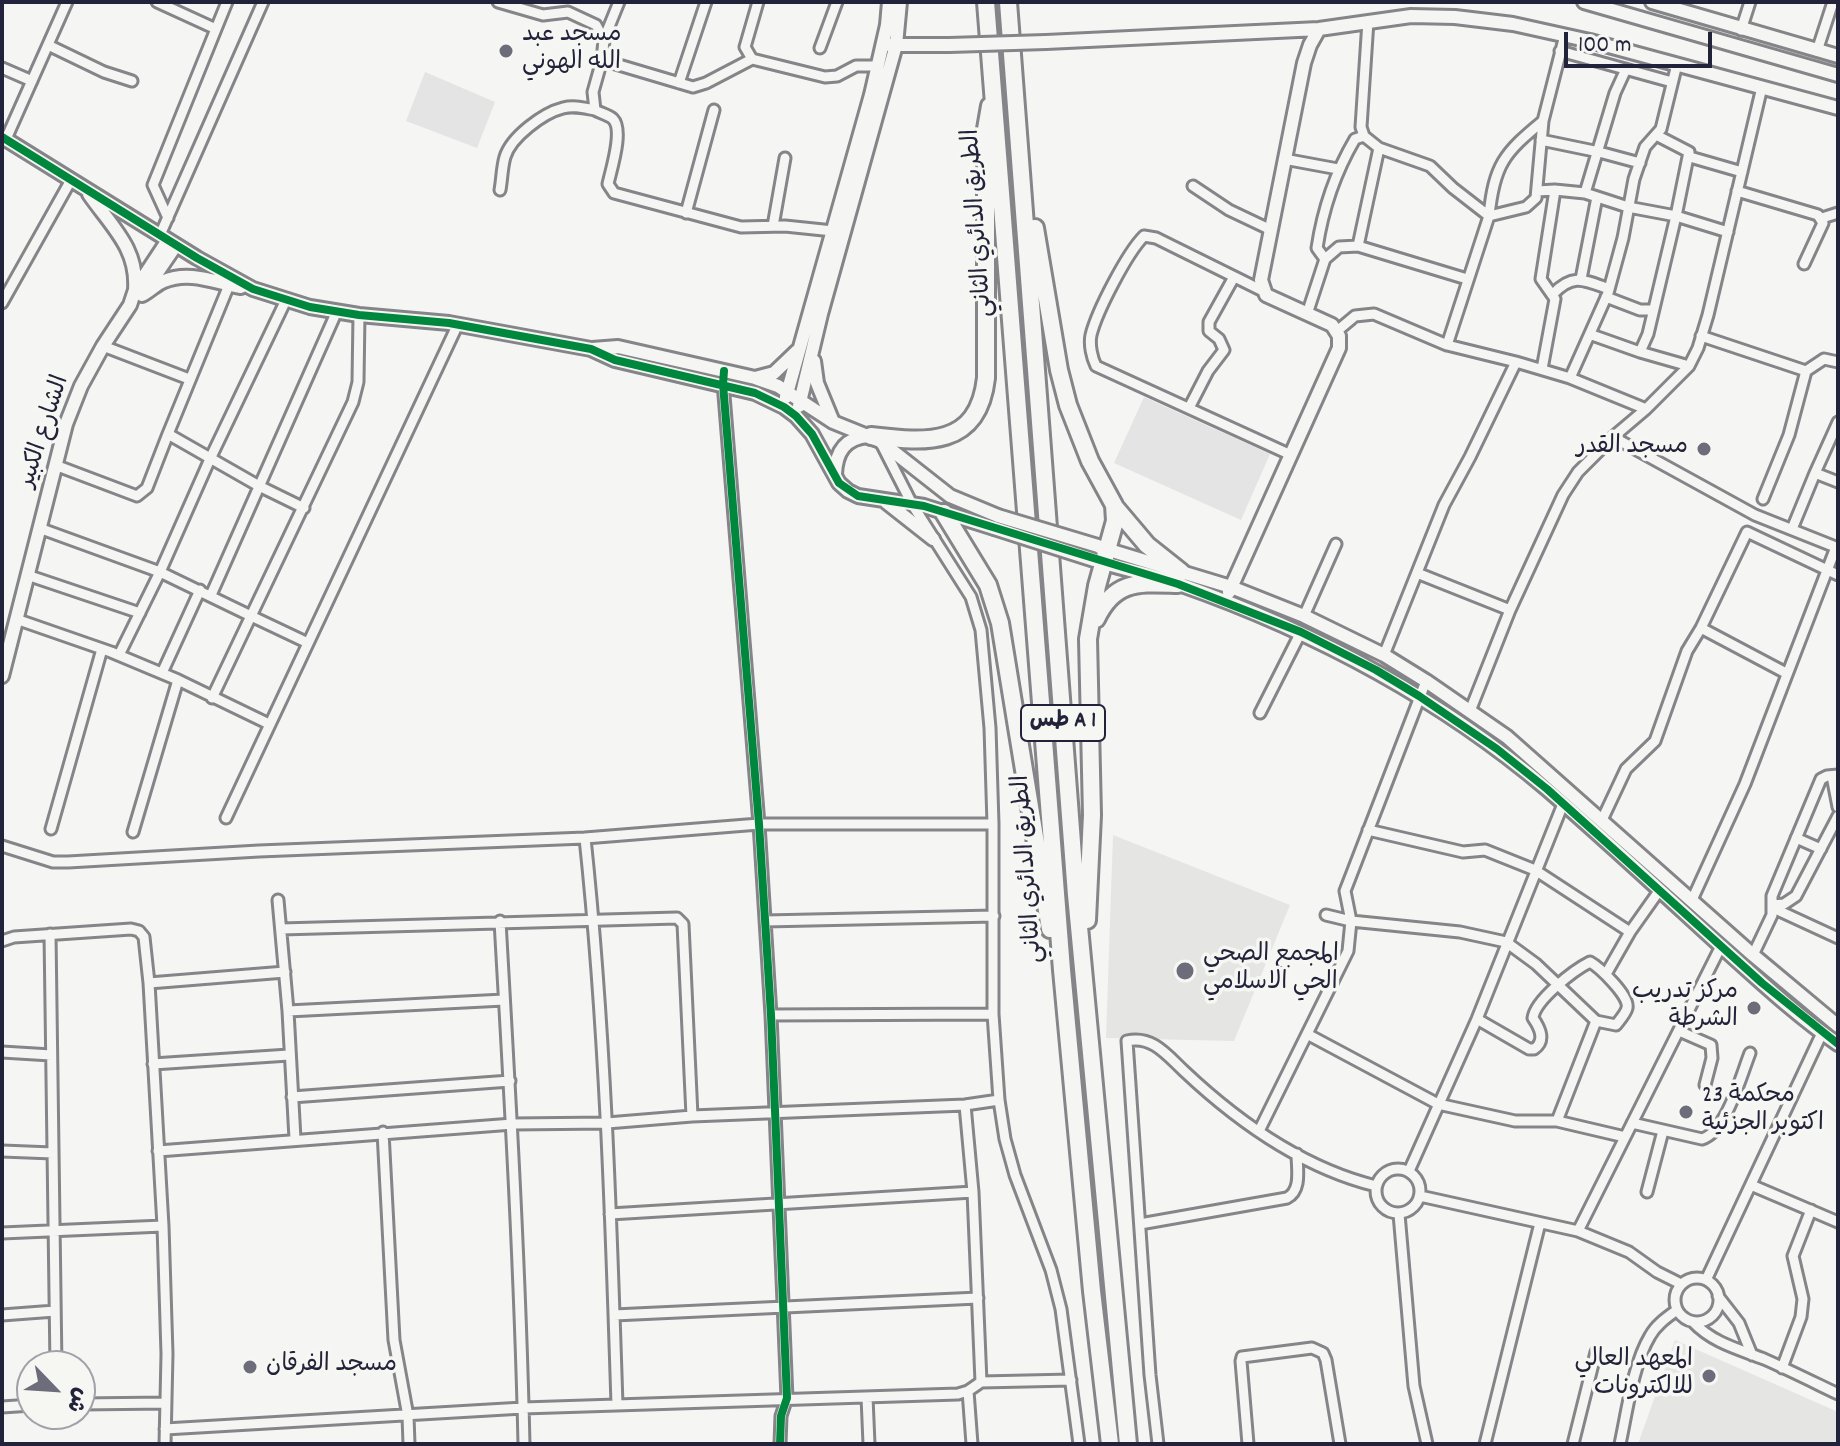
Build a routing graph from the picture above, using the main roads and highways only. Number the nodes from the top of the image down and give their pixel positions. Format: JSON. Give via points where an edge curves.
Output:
{"nodes":[{"id":1,"x":986,"y":2,"type":"edge"},
{"id":2,"x":1008,"y":2,"type":"edge"},
{"id":3,"x":994,"y":85,"type":"junction"},
{"id":4,"x":1018,"y":117,"type":"junction"},
{"id":5,"x":875,"y":438,"type":"road end"},
{"id":6,"x":1114,"y":505,"type":"junction"},
{"id":7,"x":942,"y":513,"type":"road end"},
{"id":8,"x":1088,"y":639,"type":"junction"},
{"id":9,"x":1084,"y":961,"type":"junction"},
{"id":10,"x":1062,"y":970,"type":"junction"},
{"id":11,"x":1110,"y":1444,"type":"edge"},
{"id":12,"x":1128,"y":1444,"type":"edge"}],
"edges":[{"from":1,"to":3,"type":"highway","name":"الطريق الدائري الثاني","number":"طس A 1"},
{"from":2,"to":4,"type":"highway","name":"الطريق الدائري الثاني","number":"طس A 1"},
{"from":3,"to":5,"type":"highway","via":[[986,129],[986,378],[981,400],[962,427],[936,440]]},
{"from":3,"to":10,"type":"highway","name":"الطريق الدائري الثاني","number":"طس A 1"},
{"from":4,"to":6,"type":"highway","via":[[1059,370],[1079,435]]},
{"from":4,"to":9,"type":"highway","name":"الطريق الدائري الثاني","number":"طس A 1"},
{"from":6,"to":8,"type":"highway","via":[[1115,521],[1101,554]]},
{"from":6,"to":8,"type":"highway","via":[[1179,578],[1118,590],[1105,602]]},
{"from":7,"to":10,"type":"highway","via":[[988,585],[1000,623],[1047,916]]},
{"from":8,"to":9,"type":"highway","via":[[1092,815]]},
{"from":9,"to":12,"type":"highway","name":"الطريق الدائري الثاني","number":"طس A 1"},
{"from":10,"to":11,"type":"highway","name":"الطريق الدائري الثاني","number":"طس A 1"}]}
